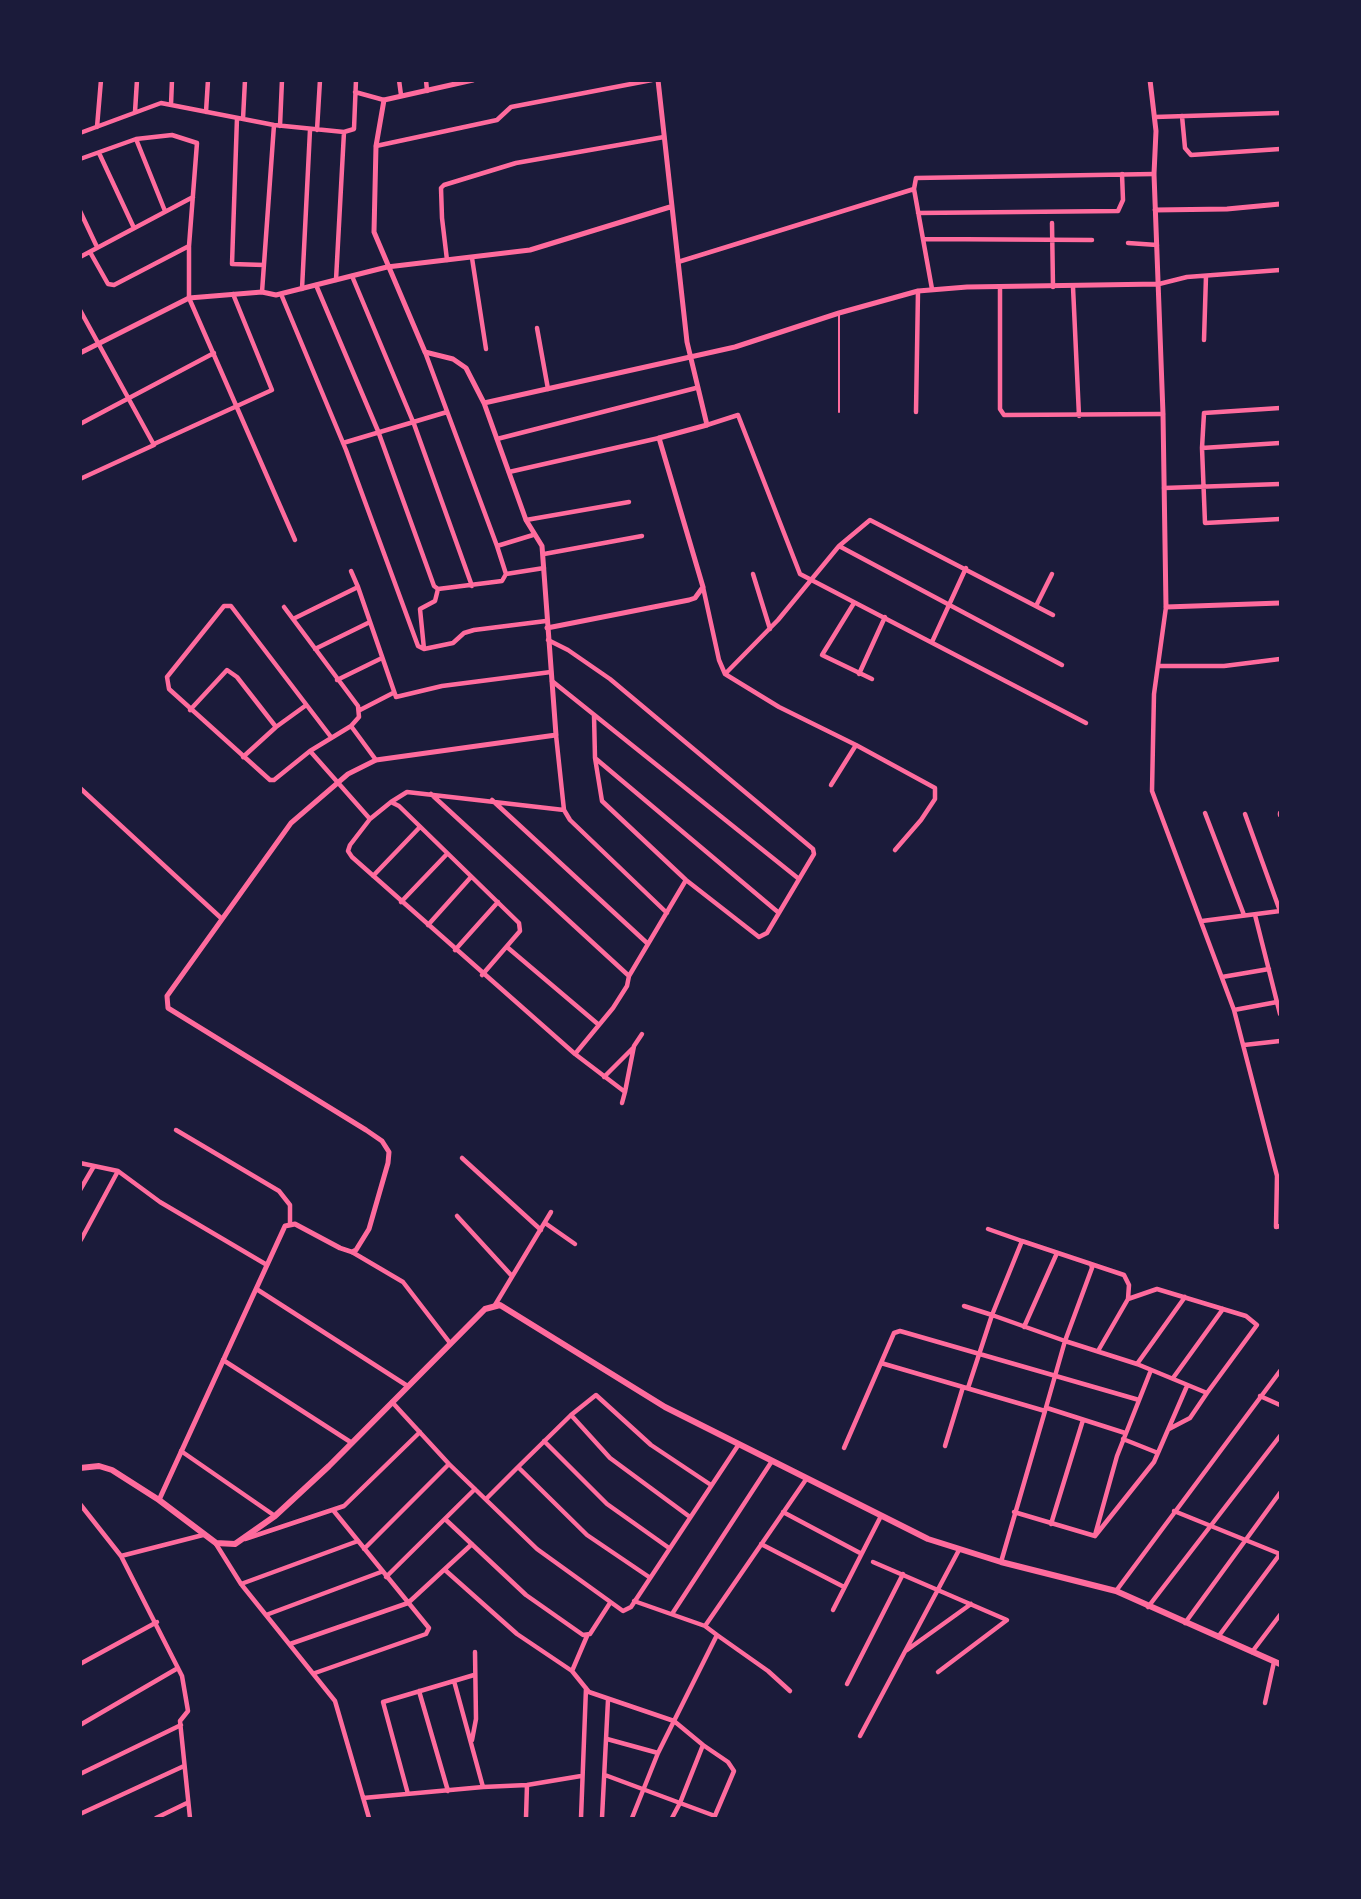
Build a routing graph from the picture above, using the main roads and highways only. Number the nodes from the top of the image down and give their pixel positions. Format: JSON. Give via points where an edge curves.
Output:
{"nodes":[{"id":1,"x":80,"y":1468,"type":"edge"},
{"id":2,"x":1277,"y":1663,"type":"edge"}],
"edges":[{"from":1,"to":2,"type":"main road","via":[[105,1467],[216,1543],[244,1540],[352,1443],[485,1309],[495,1305],[665,1407],[939,1544],[1116,1591]]}]}
